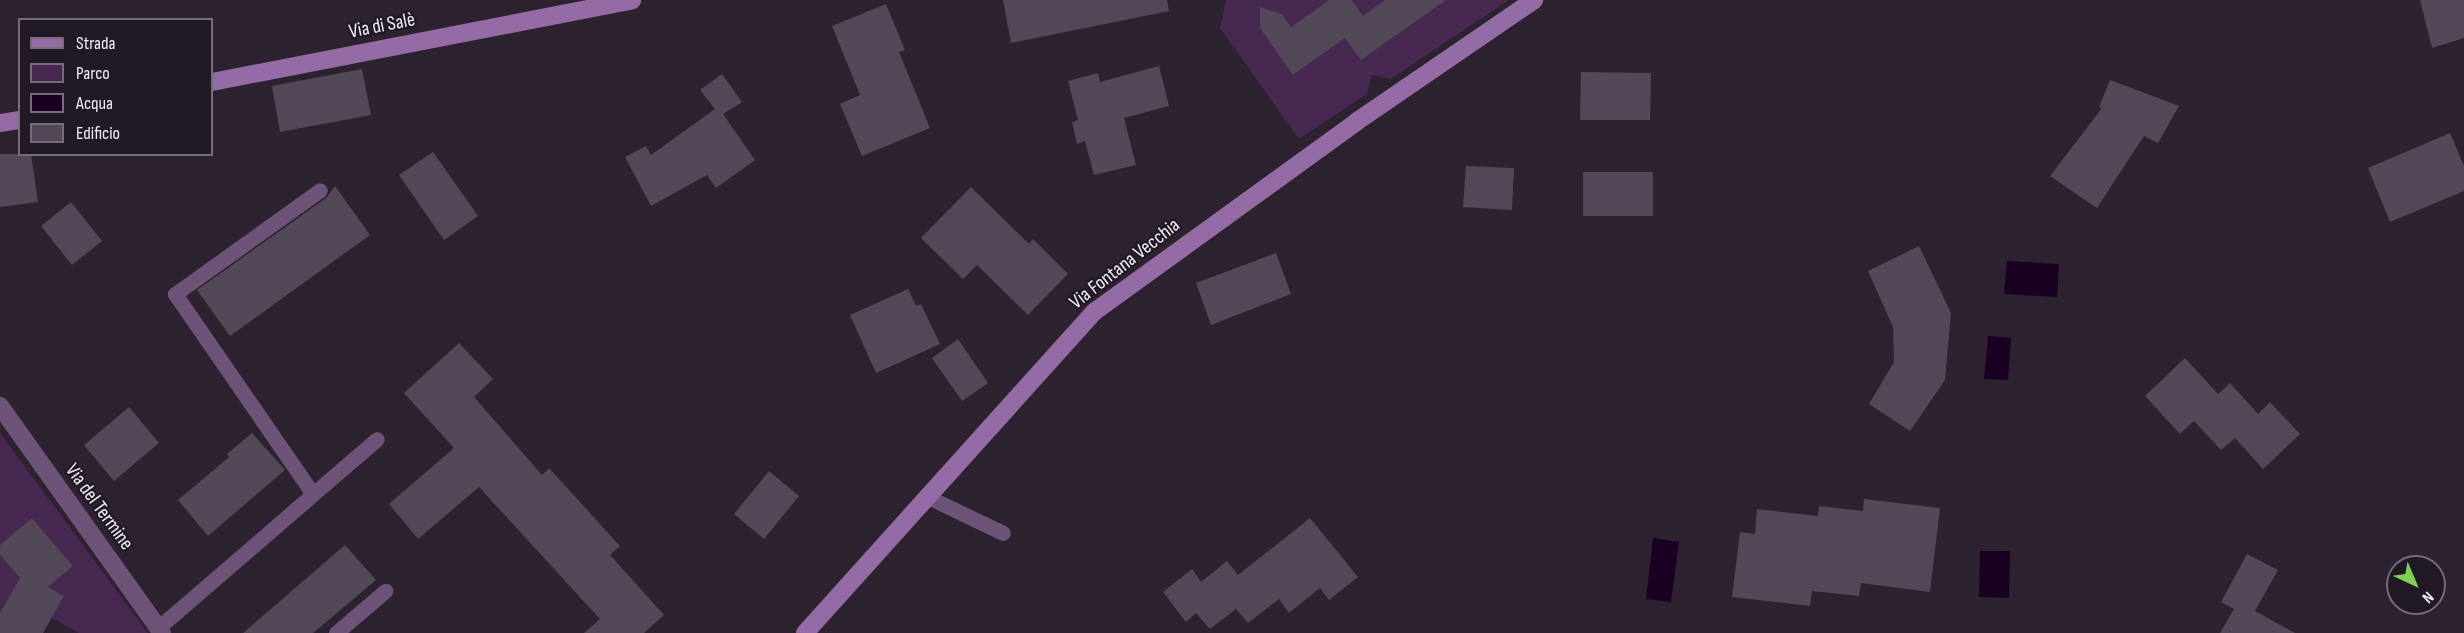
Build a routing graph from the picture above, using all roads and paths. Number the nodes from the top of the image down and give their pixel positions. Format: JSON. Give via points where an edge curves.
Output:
{"nodes":[{"id":1,"x":632,"y":0,"type":"edge"},
{"id":2,"x":1534,"y":0,"type":"edge"},
{"id":3,"x":213,"y":82,"type":"edge"},
{"id":4,"x":18,"y":120,"type":"edge"},
{"id":5,"x":0,"y":123,"type":"edge"},
{"id":6,"x":320,"y":190,"type":"dead end"},
{"id":7,"x":0,"y":406,"type":"edge"},
{"id":8,"x":377,"y":439,"type":"dead end"},
{"id":9,"x":313,"y":494,"type":"junction"},
{"id":10,"x":928,"y":497,"type":"junction"},
{"id":11,"x":1003,"y":533,"type":"dead end"},
{"id":12,"x":385,"y":591,"type":"dead end"},
{"id":13,"x":160,"y":631,"type":"edge"},
{"id":14,"x":336,"y":633,"type":"edge"},
{"id":15,"x":805,"y":633,"type":"edge"}],
"edges":[{"from":1,"to":3,"type":"street","name":"Via di Salè"},
{"from":2,"to":10,"type":"street","name":"Via Fontana Vecchia","via":[[1106,302],[1070,336]]},
{"from":4,"to":5,"type":"street"},
{"from":6,"to":9,"type":"lane","via":[[175,294]]},
{"from":7,"to":13,"type":"street","name":"Via del Termine"},
{"from":8,"to":9,"type":"lane"},
{"from":9,"to":13,"type":"lane"},
{"from":10,"to":11,"type":"lane"},
{"from":10,"to":15,"type":"street","name":"Via Fontana Vecchia"},
{"from":12,"to":14,"type":"lane"}]}
